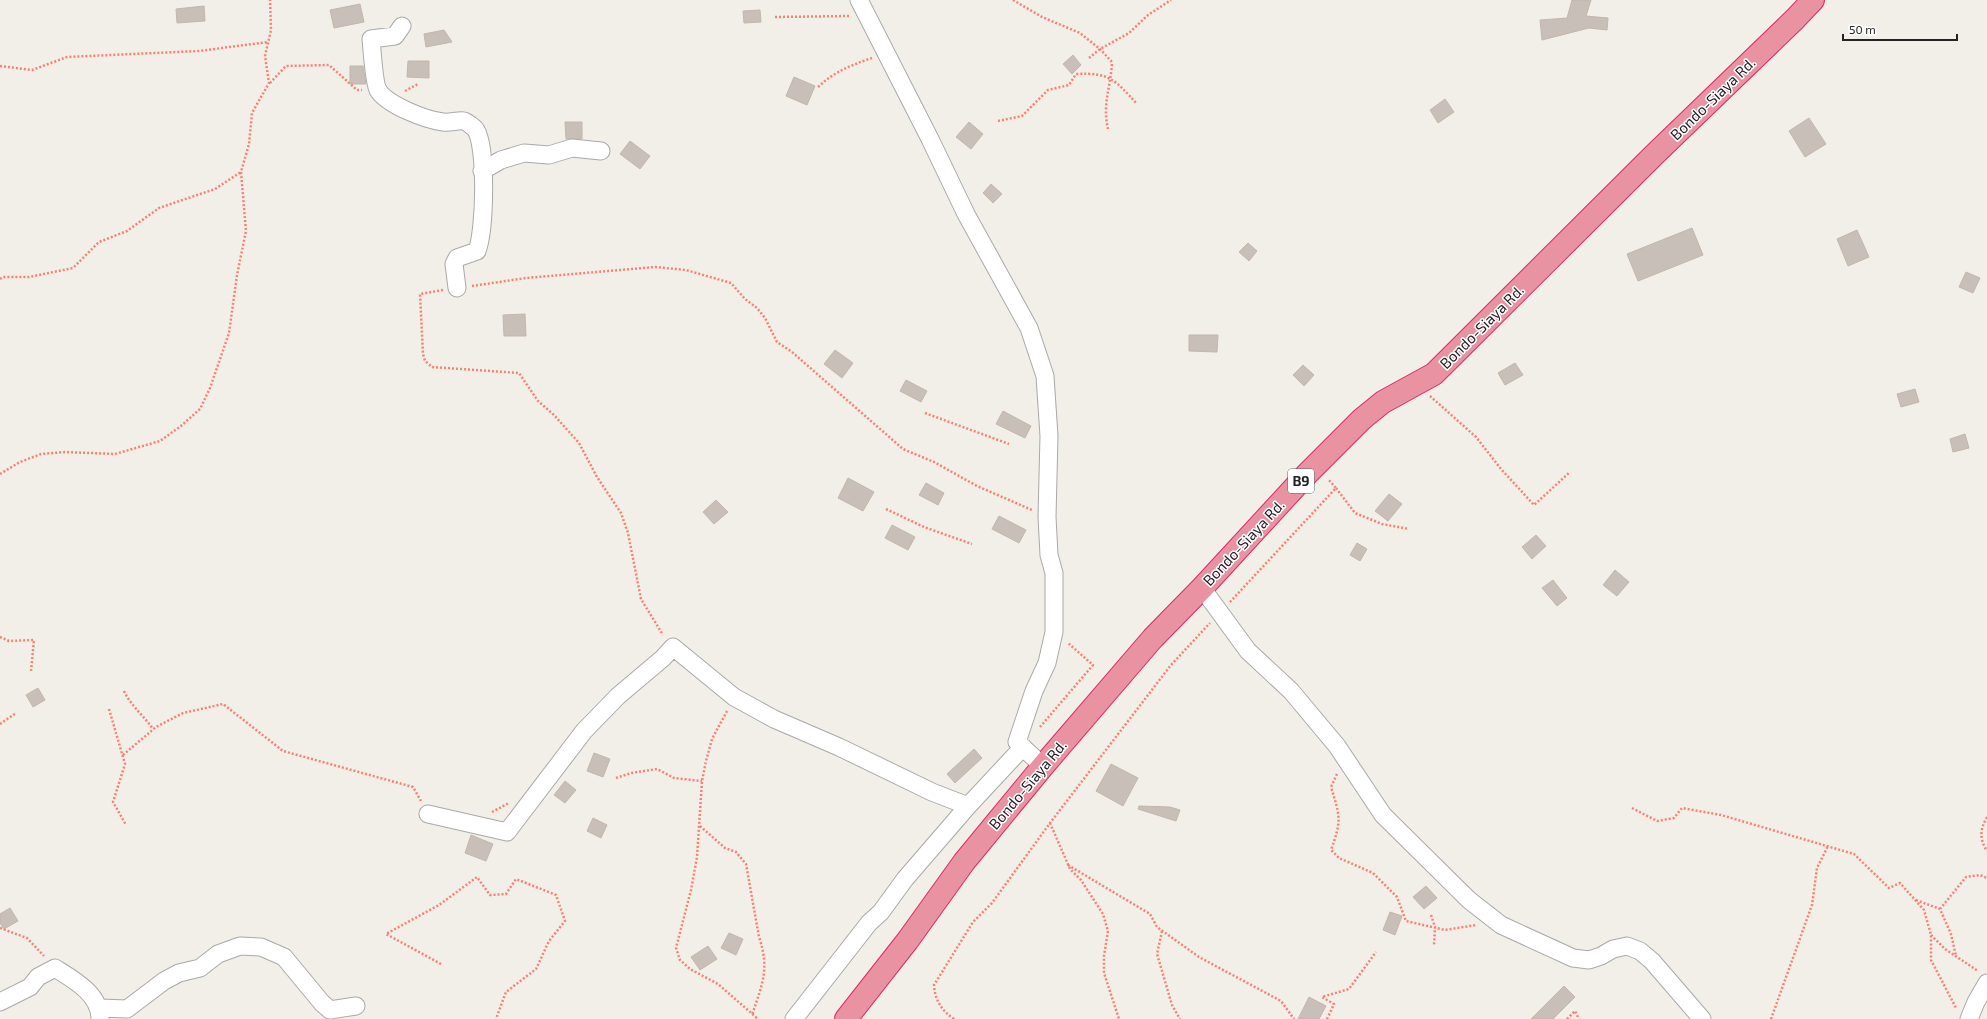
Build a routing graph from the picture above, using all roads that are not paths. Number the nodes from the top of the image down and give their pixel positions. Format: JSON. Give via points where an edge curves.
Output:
{"nodes":[{"id":1,"x":859,"y":0,"type":"edge"},
{"id":2,"x":1813,"y":0,"type":"edge"},
{"id":3,"x":402,"y":26,"type":"dead end"},
{"id":4,"x":601,"y":151,"type":"dead end"},
{"id":5,"x":482,"y":170,"type":"junction"},
{"id":6,"x":456,"y":288,"type":"road end"},
{"id":7,"x":1202,"y":588,"type":"junction"},
{"id":8,"x":1023,"y":747,"type":"junction"},
{"id":9,"x":1043,"y":766,"type":"junction"},
{"id":10,"x":968,"y":806,"type":"junction"},
{"id":11,"x":428,"y":814,"type":"road end"},
{"id":12,"x":1983,"y":978,"type":"edge"},
{"id":13,"x":0,"y":1002,"type":"edge"},
{"id":14,"x":356,"y":1006,"type":"dead end"},
{"id":15,"x":100,"y":1014,"type":"edge"},
{"id":16,"x":1964,"y":1016,"type":"edge"},
{"id":17,"x":794,"y":1019,"type":"edge"},
{"id":18,"x":846,"y":1019,"type":"edge"},
{"id":19,"x":1702,"y":1019,"type":"edge"}],
"edges":[{"from":1,"to":8,"type":"street","via":[[966,214],[1029,328],[1045,376],[1049,436],[1047,517],[1049,555],[1054,573],[1054,632],[1047,663],[1034,691],[1017,742]]},
{"from":2,"to":7,"type":"highway","name":"Bondo-Siaya Rd.","number":"B9","via":[[1434,374],[1383,402],[1362,419]]},
{"from":3,"to":5,"type":"street","via":[[395,36],[371,39],[378,89],[384,97],[420,117],[444,122],[465,121],[476,130],[482,153]]},
{"from":4,"to":5,"type":"street","via":[[572,148],[549,155],[524,153],[501,160]]},
{"from":5,"to":6,"type":"street","via":[[484,213],[480,241],[477,251],[457,258],[454,264]]},
{"from":7,"to":9,"type":"highway","name":"Bondo-Siaya Rd.","number":"B9","via":[[1153,638]]},
{"from":7,"to":19,"type":"street","via":[[1248,651],[1287,687],[1337,746],[1383,815],[1469,900],[1496,921],[1573,958],[1589,960],[1627,946],[1640,951],[1652,961]]},
{"from":8,"to":9,"type":"street"},
{"from":8,"to":10,"type":"street"},
{"from":9,"to":18,"type":"highway","name":"Bondo-Siaya Rd.","number":"B9","via":[[964,862],[908,940]]},
{"from":10,"to":11,"type":"street","via":[[774,719],[734,697],[673,647],[618,696],[584,731],[507,832]]},
{"from":10,"to":17,"type":"street","via":[[905,879],[881,912],[869,923]]},
{"from":12,"to":16,"type":"street","via":[[1976,1002]]},
{"from":13,"to":15,"type":"street","via":[[30,987],[38,977],[55,968],[84,986]]},
{"from":14,"to":15,"type":"street","via":[[330,1010],[284,957],[261,947],[240,946],[218,954],[200,968],[180,973],[164,981],[127,1010]]}]}
